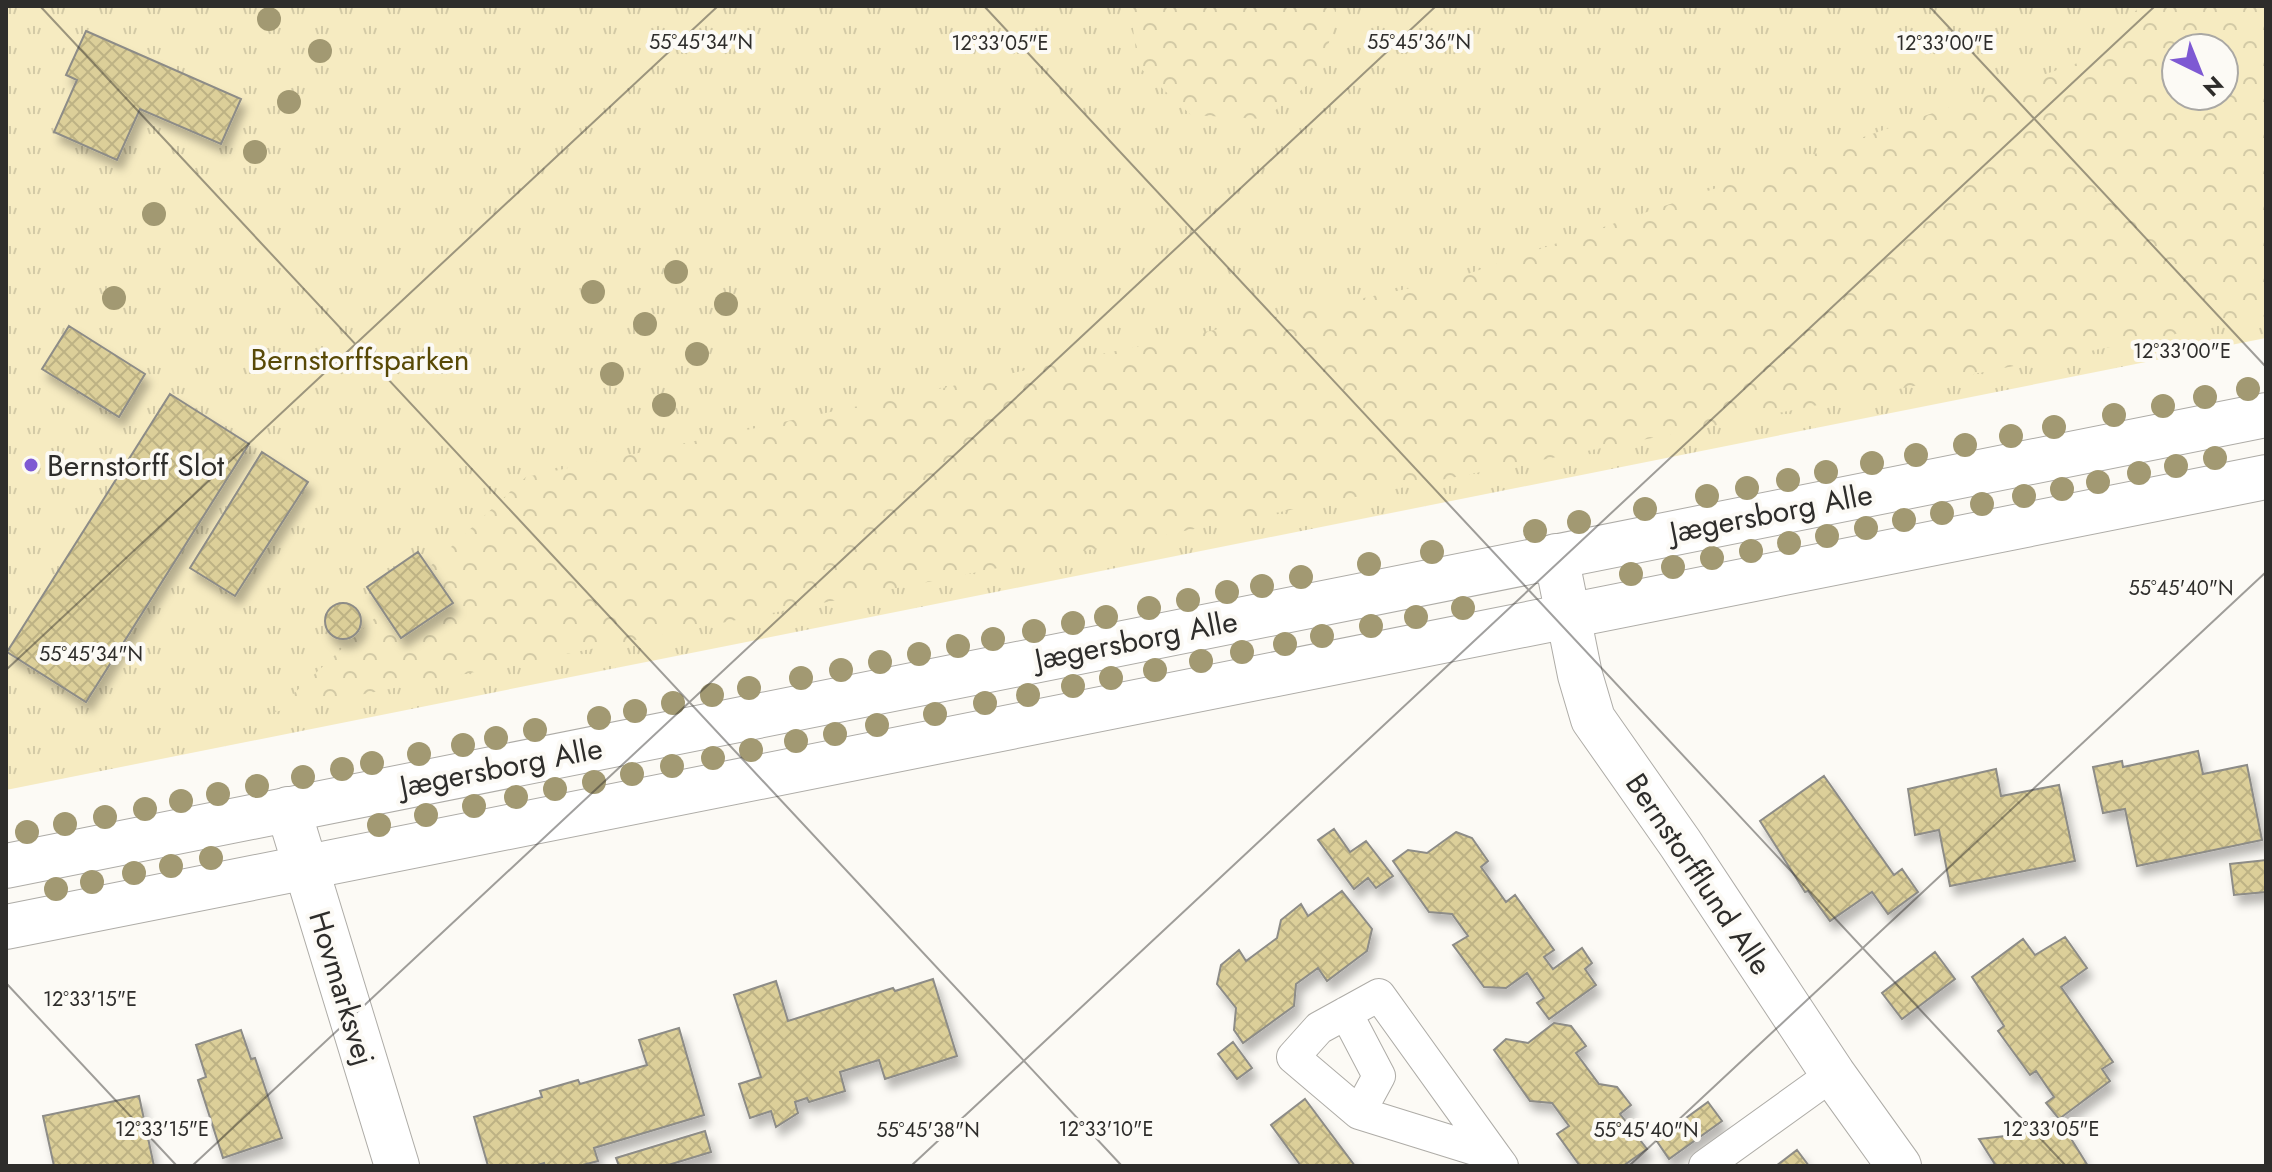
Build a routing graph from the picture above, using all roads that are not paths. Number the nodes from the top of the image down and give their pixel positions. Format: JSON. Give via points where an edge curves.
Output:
{"nodes":[{"id":1,"x":2266,"y":415,"type":"edge"},
{"id":2,"x":2266,"y":477,"type":"edge"},
{"id":3,"x":1556,"y":556,"type":"junction"},
{"id":4,"x":1569,"y":616,"type":"junction"},
{"id":5,"x":288,"y":809,"type":"junction"},
{"id":6,"x":6,"y":866,"type":"edge"},
{"id":7,"x":305,"y":868,"type":"junction"},
{"id":8,"x":6,"y":927,"type":"edge"},
{"id":9,"x":1346,"y":1013,"type":"junction"},
{"id":10,"x":1833,"y":1074,"type":"junction"},
{"id":11,"x":1359,"y":1113,"type":"junction"},
{"id":12,"x":1498,"y":1161,"type":"edge"},
{"id":13,"x":397,"y":1166,"type":"edge"},
{"id":14,"x":1705,"y":1166,"type":"edge"},
{"id":15,"x":1899,"y":1166,"type":"edge"}],
"edges":[{"from":1,"to":3,"type":"street","name":"Jægersborg Alle"},
{"from":2,"to":4,"type":"street","name":"Jægersborg Alle"},
{"from":3,"to":4,"type":"street","name":"Bernstorfflund Alle"},
{"from":3,"to":5,"type":"street","name":"Jægersborg Alle"},
{"from":4,"to":7,"type":"street","name":"Jægersborg Alle"},
{"from":4,"to":10,"type":"street","name":"Bernstorfflund Alle","via":[[1593,719]]},
{"from":5,"to":6,"type":"street","name":"Jægersborg Alle"},
{"from":5,"to":7,"type":"street","name":"Hovmarksvej"},
{"from":7,"to":8,"type":"street","name":"Jægersborg Alle"},
{"from":7,"to":13,"type":"street","name":"Hovmarksvej"},
{"from":9,"to":11,"type":"lane","via":[[1379,1076]]},
{"from":9,"to":11,"type":"lane","via":[[1319,1028],[1293,1057]]},
{"from":9,"to":12,"type":"lane","via":[[1379,995]]},
{"from":10,"to":14,"type":"lane"},
{"from":10,"to":15,"type":"street","name":"Bernstorfflund Alle"},
{"from":11,"to":12,"type":"lane"}]}
